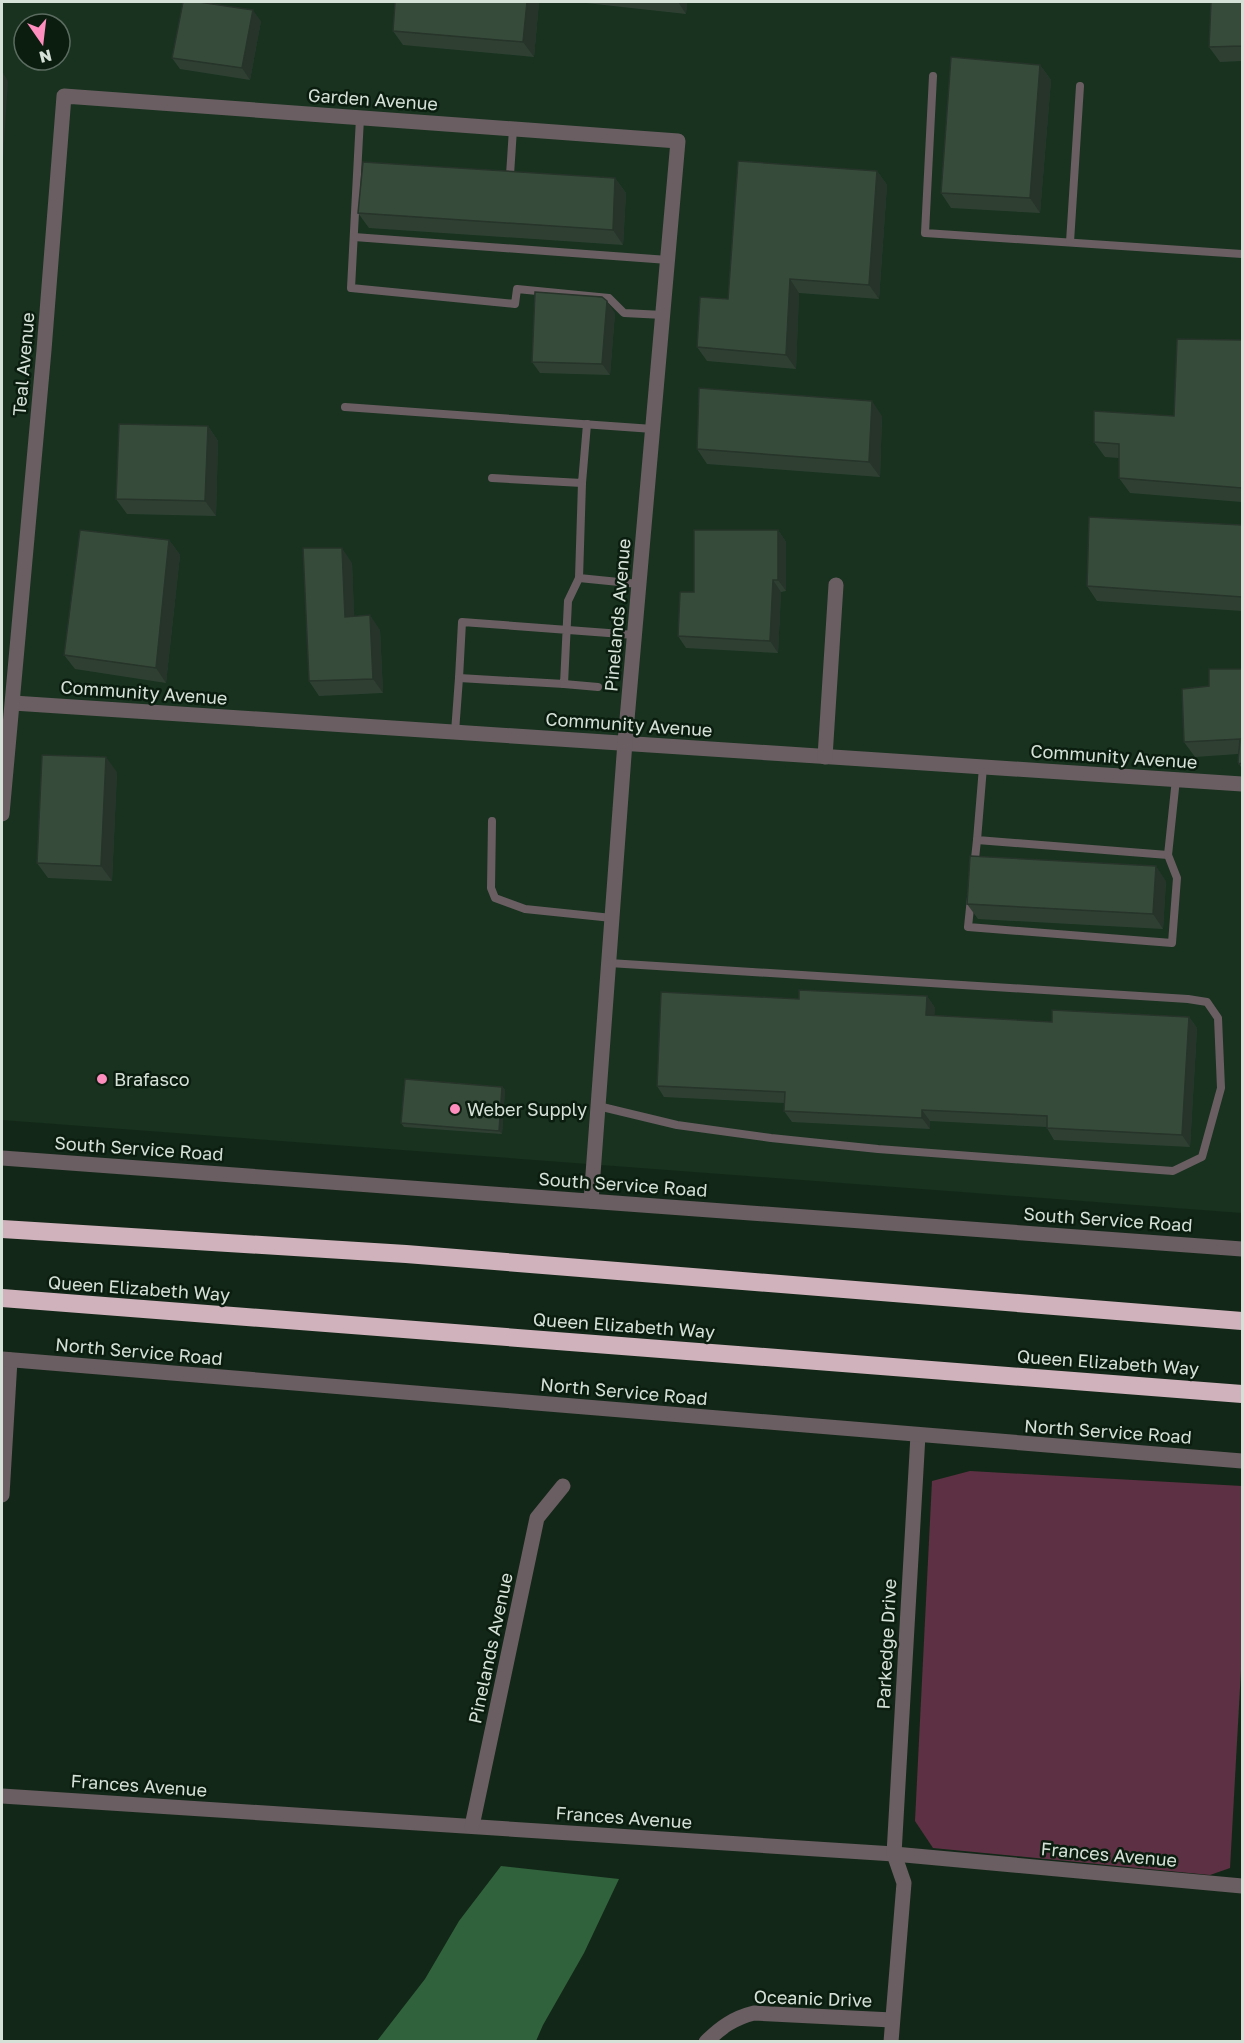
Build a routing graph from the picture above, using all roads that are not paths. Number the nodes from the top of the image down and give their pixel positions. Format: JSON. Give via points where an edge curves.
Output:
{"nodes":[{"id":1,"x":933,"y":76,"type":"dead end"},
{"id":2,"x":1080,"y":86,"type":"dead end"},
{"id":3,"x":64,"y":96,"type":"joint"},
{"id":4,"x":360,"y":118,"type":"junction"},
{"id":5,"x":513,"y":129,"type":"junction"},
{"id":6,"x":678,"y":141,"type":"joint"},
{"id":7,"x":510,"y":175,"type":"edge"},
{"id":8,"x":354,"y":237,"type":"junction"},
{"id":9,"x":1070,"y":242,"type":"junction"},
{"id":10,"x":1242,"y":254,"type":"edge"},
{"id":11,"x":668,"y":260,"type":"junction"},
{"id":12,"x":663,"y":315,"type":"junction"},
{"id":13,"x":345,"y":407,"type":"dead end"},
{"id":14,"x":587,"y":424,"type":"junction"},
{"id":15,"x":653,"y":429,"type":"junction"},
{"id":16,"x":492,"y":478,"type":"dead end"},
{"id":17,"x":582,"y":483,"type":"junction"},
{"id":18,"x":579,"y":578,"type":"junction"},
{"id":19,"x":639,"y":584,"type":"junction"},
{"id":20,"x":836,"y":585,"type":"dead end"},
{"id":21,"x":567,"y":630,"type":"junction"},
{"id":22,"x":635,"y":635,"type":"junction"},
{"id":23,"x":459,"y":678,"type":"junction"},
{"id":24,"x":564,"y":684,"type":"junction"},
{"id":25,"x":598,"y":687,"type":"dead end"},
{"id":26,"x":13,"y":703,"type":"junction"},
{"id":27,"x":455,"y":732,"type":"junction"},
{"id":28,"x":625,"y":742,"type":"junction"},
{"id":29,"x":825,"y":757,"type":"junction"},
{"id":30,"x":983,"y":766,"type":"junction"},
{"id":31,"x":1176,"y":779,"type":"junction"},
{"id":32,"x":1242,"y":784,"type":"edge"},
{"id":33,"x":2,"y":814,"type":"edge"},
{"id":34,"x":492,"y":821,"type":"dead end"},
{"id":35,"x":977,"y":840,"type":"junction"},
{"id":36,"x":1168,"y":855,"type":"junction"},
{"id":37,"x":973,"y":873,"type":"edge"},
{"id":38,"x":972,"y":884,"type":"edge"},
{"id":39,"x":612,"y":918,"type":"junction"},
{"id":40,"x":609,"y":963,"type":"junction"},
{"id":41,"x":598,"y":1106,"type":"junction"},
{"id":42,"x":2,"y":1158,"type":"edge"},
{"id":43,"x":591,"y":1201,"type":"junction"},
{"id":44,"x":2,"y":1229,"type":"edge"},
{"id":45,"x":1242,"y":1249,"type":"edge"},
{"id":46,"x":2,"y":1298,"type":"edge"},
{"id":47,"x":1242,"y":1321,"type":"edge"},
{"id":48,"x":6,"y":1359,"type":"edge"},
{"id":49,"x":1242,"y":1394,"type":"edge"},
{"id":50,"x":918,"y":1435,"type":"junction"},
{"id":51,"x":1242,"y":1461,"type":"edge"},
{"id":52,"x":563,"y":1486,"type":"dead end"},
{"id":53,"x":2,"y":1495,"type":"edge"},
{"id":54,"x":2,"y":1796,"type":"edge"},
{"id":55,"x":472,"y":1826,"type":"junction"},
{"id":56,"x":894,"y":1854,"type":"junction"},
{"id":57,"x":1242,"y":1886,"type":"edge"},
{"id":58,"x":892,"y":2020,"type":"junction"},
{"id":59,"x":706,"y":2042,"type":"edge"},
{"id":60,"x":891,"y":2042,"type":"edge"}],
"edges":[{"from":1,"to":9,"type":"lane","via":[[925,233]]},
{"from":2,"to":9,"type":"lane"},
{"from":3,"to":4,"type":"street","name":"Garden Avenue"},
{"from":3,"to":26,"type":"street","name":"Teal Avenue"},
{"from":4,"to":5,"type":"street","name":"Garden Avenue"},
{"from":4,"to":8,"type":"lane"},
{"from":5,"to":6,"type":"street","name":"Garden Avenue"},
{"from":5,"to":7,"type":"lane"},
{"from":6,"to":11,"type":"street","name":"Pinelands Avenue"},
{"from":8,"to":11,"type":"lane"},
{"from":8,"to":12,"type":"lane","via":[[351,288],[515,304],[517,289],[609,298],[624,313]]},
{"from":9,"to":10,"type":"lane"},
{"from":11,"to":12,"type":"street","name":"Pinelands Avenue"},
{"from":12,"to":15,"type":"street","name":"Pinelands Avenue"},
{"from":13,"to":14,"type":"lane"},
{"from":14,"to":15,"type":"lane"},
{"from":14,"to":17,"type":"lane"},
{"from":15,"to":19,"type":"street","name":"Pinelands Avenue"},
{"from":16,"to":17,"type":"lane"},
{"from":17,"to":18,"type":"lane"},
{"from":18,"to":19,"type":"lane"},
{"from":18,"to":21,"type":"lane","via":[[568,601]]},
{"from":19,"to":22,"type":"street","name":"Pinelands Avenue"},
{"from":20,"to":29,"type":"street"},
{"from":21,"to":22,"type":"lane"},
{"from":21,"to":23,"type":"lane","via":[[462,622]]},
{"from":21,"to":24,"type":"lane"},
{"from":22,"to":28,"type":"street","name":"Pinelands Avenue"},
{"from":23,"to":24,"type":"lane"},
{"from":23,"to":27,"type":"lane"},
{"from":24,"to":25,"type":"lane"},
{"from":26,"to":27,"type":"street","name":"Community Avenue"},
{"from":26,"to":33,"type":"street","name":"Teal Avenue"},
{"from":27,"to":28,"type":"street","name":"Community Avenue"},
{"from":28,"to":29,"type":"street","name":"Community Avenue"},
{"from":28,"to":39,"type":"street","name":"Pinelands Avenue"},
{"from":29,"to":30,"type":"street","name":"Community Avenue"},
{"from":30,"to":31,"type":"street","name":"Community Avenue"},
{"from":30,"to":35,"type":"lane"},
{"from":31,"to":32,"type":"street","name":"Community Avenue"},
{"from":31,"to":36,"type":"lane"},
{"from":34,"to":39,"type":"lane","via":[[491,888],[495,898],[525,909]]},
{"from":35,"to":36,"type":"lane"},
{"from":35,"to":37,"type":"lane"},
{"from":36,"to":38,"type":"lane","via":[[1177,878],[1172,943],[968,927]]},
{"from":39,"to":40,"type":"street","name":"Pinelands Avenue"},
{"from":40,"to":41,"type":"street","name":"Pinelands Avenue"},
{"from":40,"to":41,"type":"lane","via":[[1207,1002],[1218,1018],[1221,1088],[1202,1157],[1173,1171],[783,1139],[678,1125]]},
{"from":41,"to":43,"type":"street","name":"Pinelands Avenue"},
{"from":42,"to":43,"type":"street","name":"South Service Road"},
{"from":43,"to":45,"type":"street","name":"South Service Road"},
{"from":44,"to":47,"type":"highway","via":[[406,1254]]},
{"from":46,"to":49,"type":"highway","name":"Queen Elizabeth Way"},
{"from":48,"to":50,"type":"street","name":"North Service Road"},
{"from":48,"to":53,"type":"street"},
{"from":50,"to":51,"type":"street","name":"North Service Road"},
{"from":50,"to":56,"type":"street","name":"Parkedge Drive"},
{"from":52,"to":55,"type":"street","name":"Pinelands Avenue","via":[[537,1518]]},
{"from":54,"to":55,"type":"street","name":"Frances Avenue"},
{"from":55,"to":56,"type":"street","name":"Frances Avenue"},
{"from":56,"to":57,"type":"street","name":"Frances Avenue"},
{"from":56,"to":58,"type":"street","via":[[904,1884]]},
{"from":58,"to":59,"type":"street","name":"Oceanic Drive","via":[[754,2013],[737,2017]]},
{"from":58,"to":60,"type":"street"}]}
